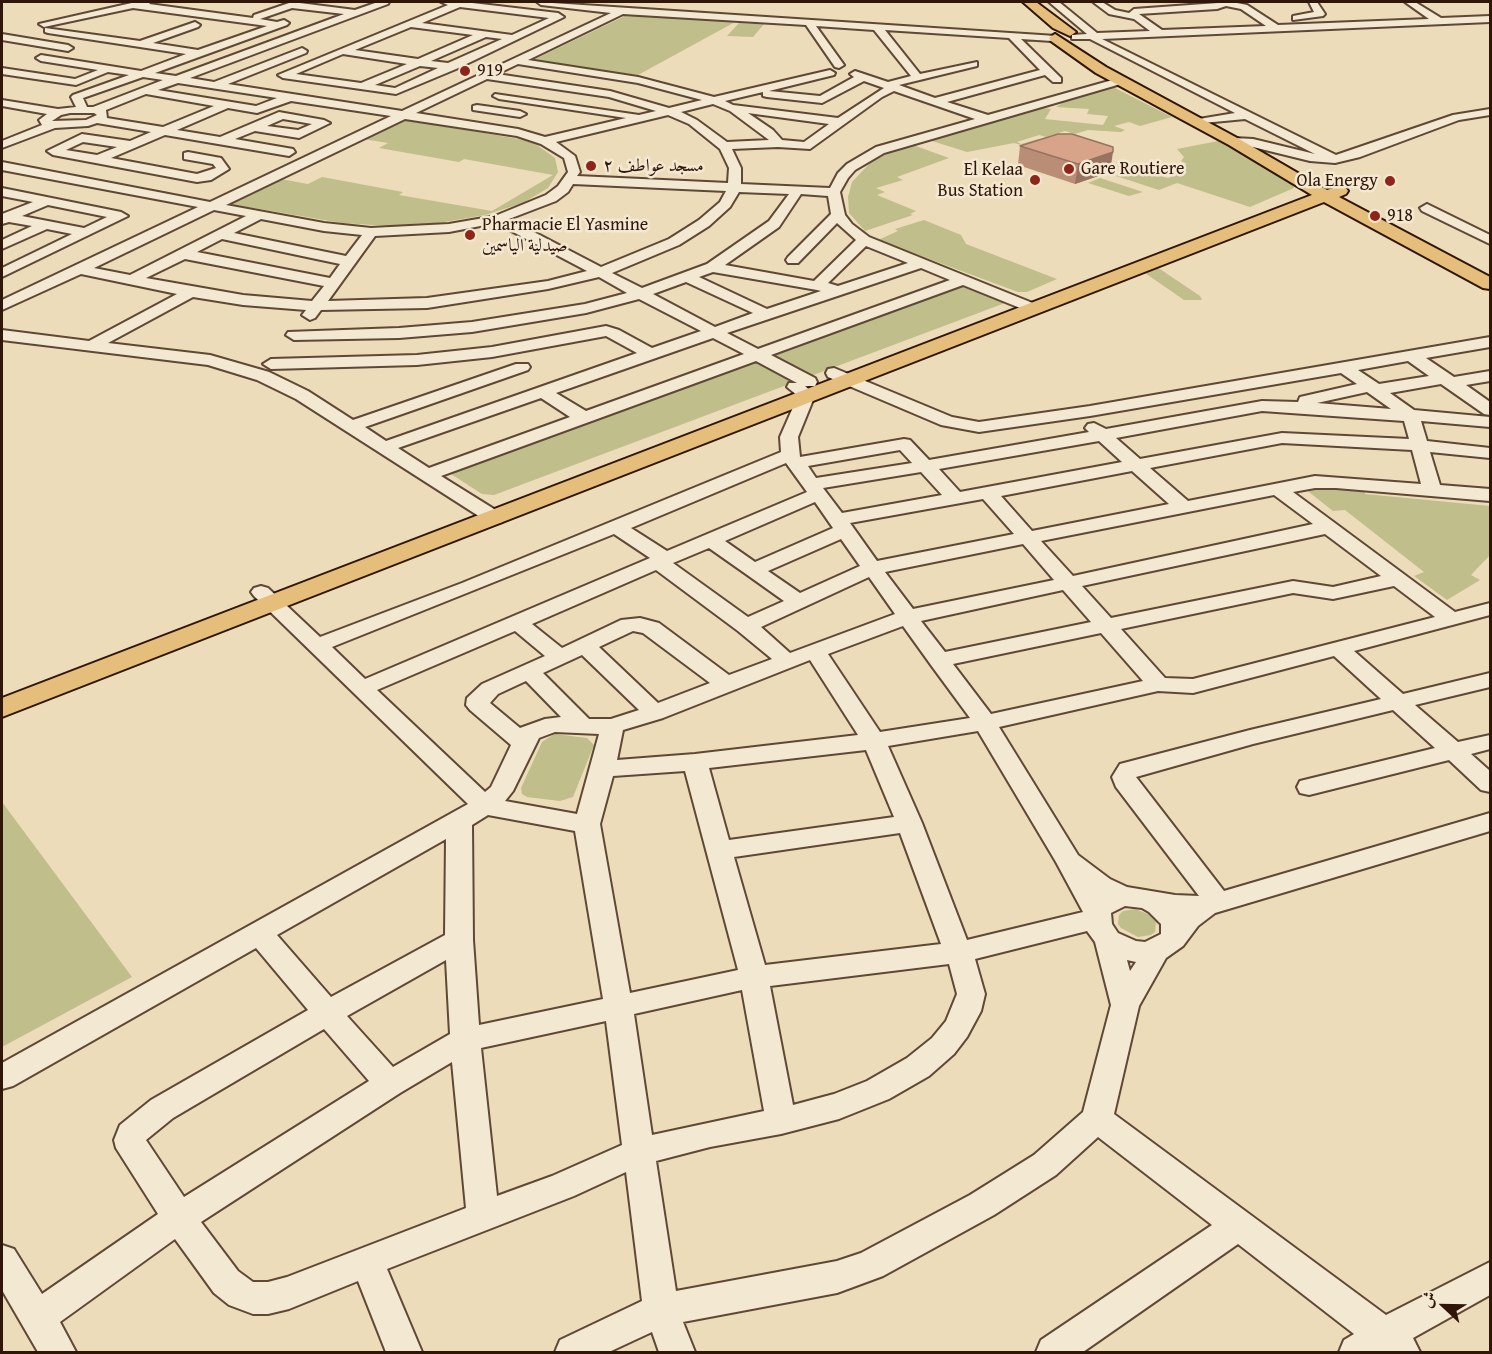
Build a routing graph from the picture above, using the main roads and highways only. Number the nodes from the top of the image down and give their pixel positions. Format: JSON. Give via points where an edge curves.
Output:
{"nodes":[{"id":1,"x":1016,"y":2,"type":"edge"},
{"id":2,"x":1029,"y":2,"type":"edge"},
{"id":3,"x":1066,"y":35,"type":"junction"},
{"id":4,"x":1204,"y":121,"type":"junction"},
{"id":5,"x":1328,"y":191,"type":"junction"},
{"id":6,"x":1491,"y":269,"type":"edge"},
{"id":7,"x":1491,"y":284,"type":"edge"},
{"id":8,"x":266,"y":598,"type":"junction"},
{"id":9,"x":2,"y":690,"type":"edge"},
{"id":10,"x":2,"y":708,"type":"edge"}],
"edges":[{"from":1,"to":3,"type":"main road"},
{"from":2,"to":3,"type":"main road"},
{"from":3,"to":4,"type":"main road","via":[[1094,57]]},
{"from":3,"to":4,"type":"main road","via":[[1089,63]]},
{"from":4,"to":5,"type":"main road","via":[[1234,142]]},
{"from":4,"to":5,"type":"main road","via":[[1253,143]]},
{"from":5,"to":6,"type":"main road"},
{"from":5,"to":7,"type":"main road"},
{"from":5,"to":8,"type":"main road","via":[[804,388]]},
{"from":8,"to":9,"type":"main road"},
{"from":8,"to":10,"type":"main road"}]}
